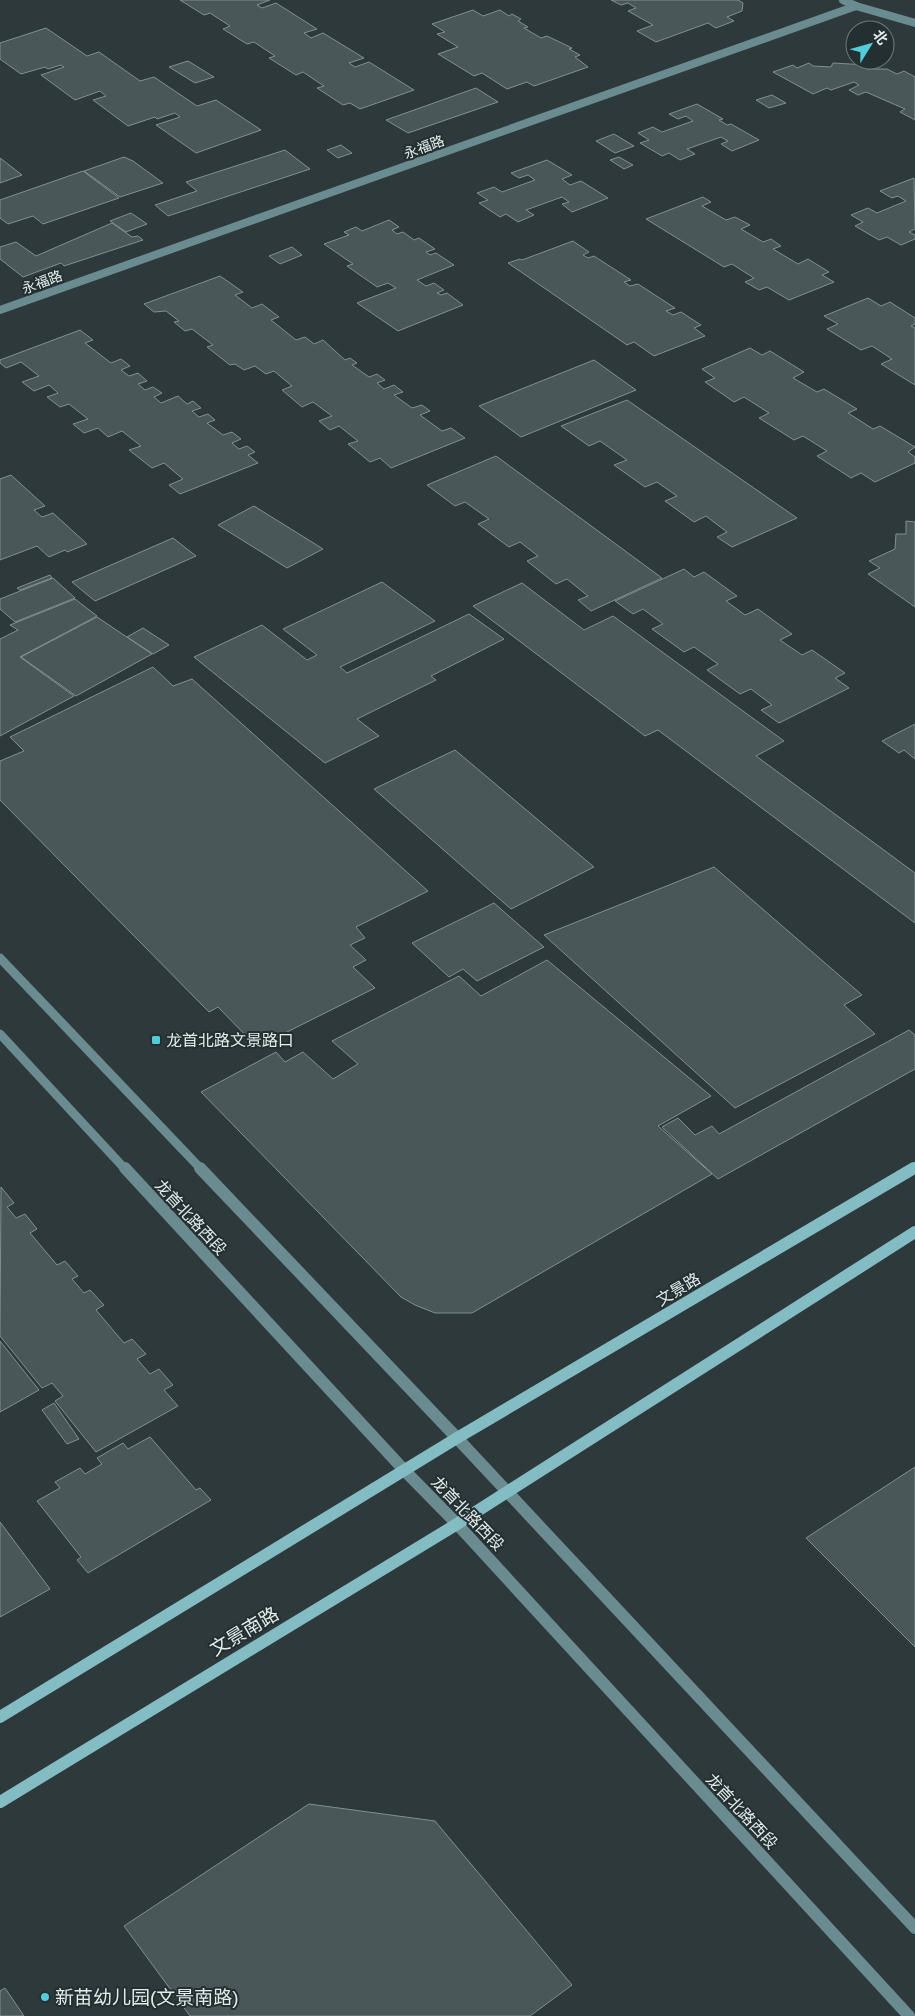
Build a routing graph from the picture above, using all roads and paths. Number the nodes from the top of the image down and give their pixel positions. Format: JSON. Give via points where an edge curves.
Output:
{"nodes":[{"id":1,"x":843,"y":0,"type":"edge"},
{"id":2,"x":856,"y":6,"type":"junction"},
{"id":3,"x":915,"y":23,"type":"edge"},
{"id":4,"x":0,"y":310,"type":"edge"},
{"id":5,"x":0,"y":958,"type":"edge"},
{"id":6,"x":0,"y":1034,"type":"edge"},
{"id":7,"x":915,"y":1168,"type":"edge"},
{"id":8,"x":915,"y":1232,"type":"edge"},
{"id":9,"x":457,"y":1438,"type":"junction"},
{"id":10,"x":405,"y":1471,"type":"junction"},
{"id":11,"x":508,"y":1492,"type":"junction"},
{"id":12,"x":457,"y":1524,"type":"junction"},
{"id":13,"x":0,"y":1717,"type":"edge"},
{"id":14,"x":0,"y":1802,"type":"edge"},
{"id":15,"x":915,"y":1928,"type":"edge"},
{"id":16,"x":909,"y":2016,"type":"edge"}],
"edges":[{"from":1,"to":2,"type":"street"},
{"from":2,"to":3,"type":"street"},
{"from":2,"to":4,"type":"street","name":"永福路"},
{"from":5,"to":9,"type":"street"},
{"from":6,"to":10,"type":"street","name":"龙首北路西段"},
{"from":7,"to":9,"type":"main road","name":"文景路"},
{"from":8,"to":11,"type":"main road"},
{"from":9,"to":10,"type":"main road"},
{"from":9,"to":11,"type":"street"},
{"from":10,"to":12,"type":"street","name":"龙首北路西段"},
{"from":10,"to":13,"type":"main road"},
{"from":11,"to":12,"type":"main road","name":"文景南路"},
{"from":11,"to":15,"type":"street"},
{"from":12,"to":14,"type":"main road","name":"文景南路"},
{"from":12,"to":16,"type":"street","name":"龙首北路西段"}]}
